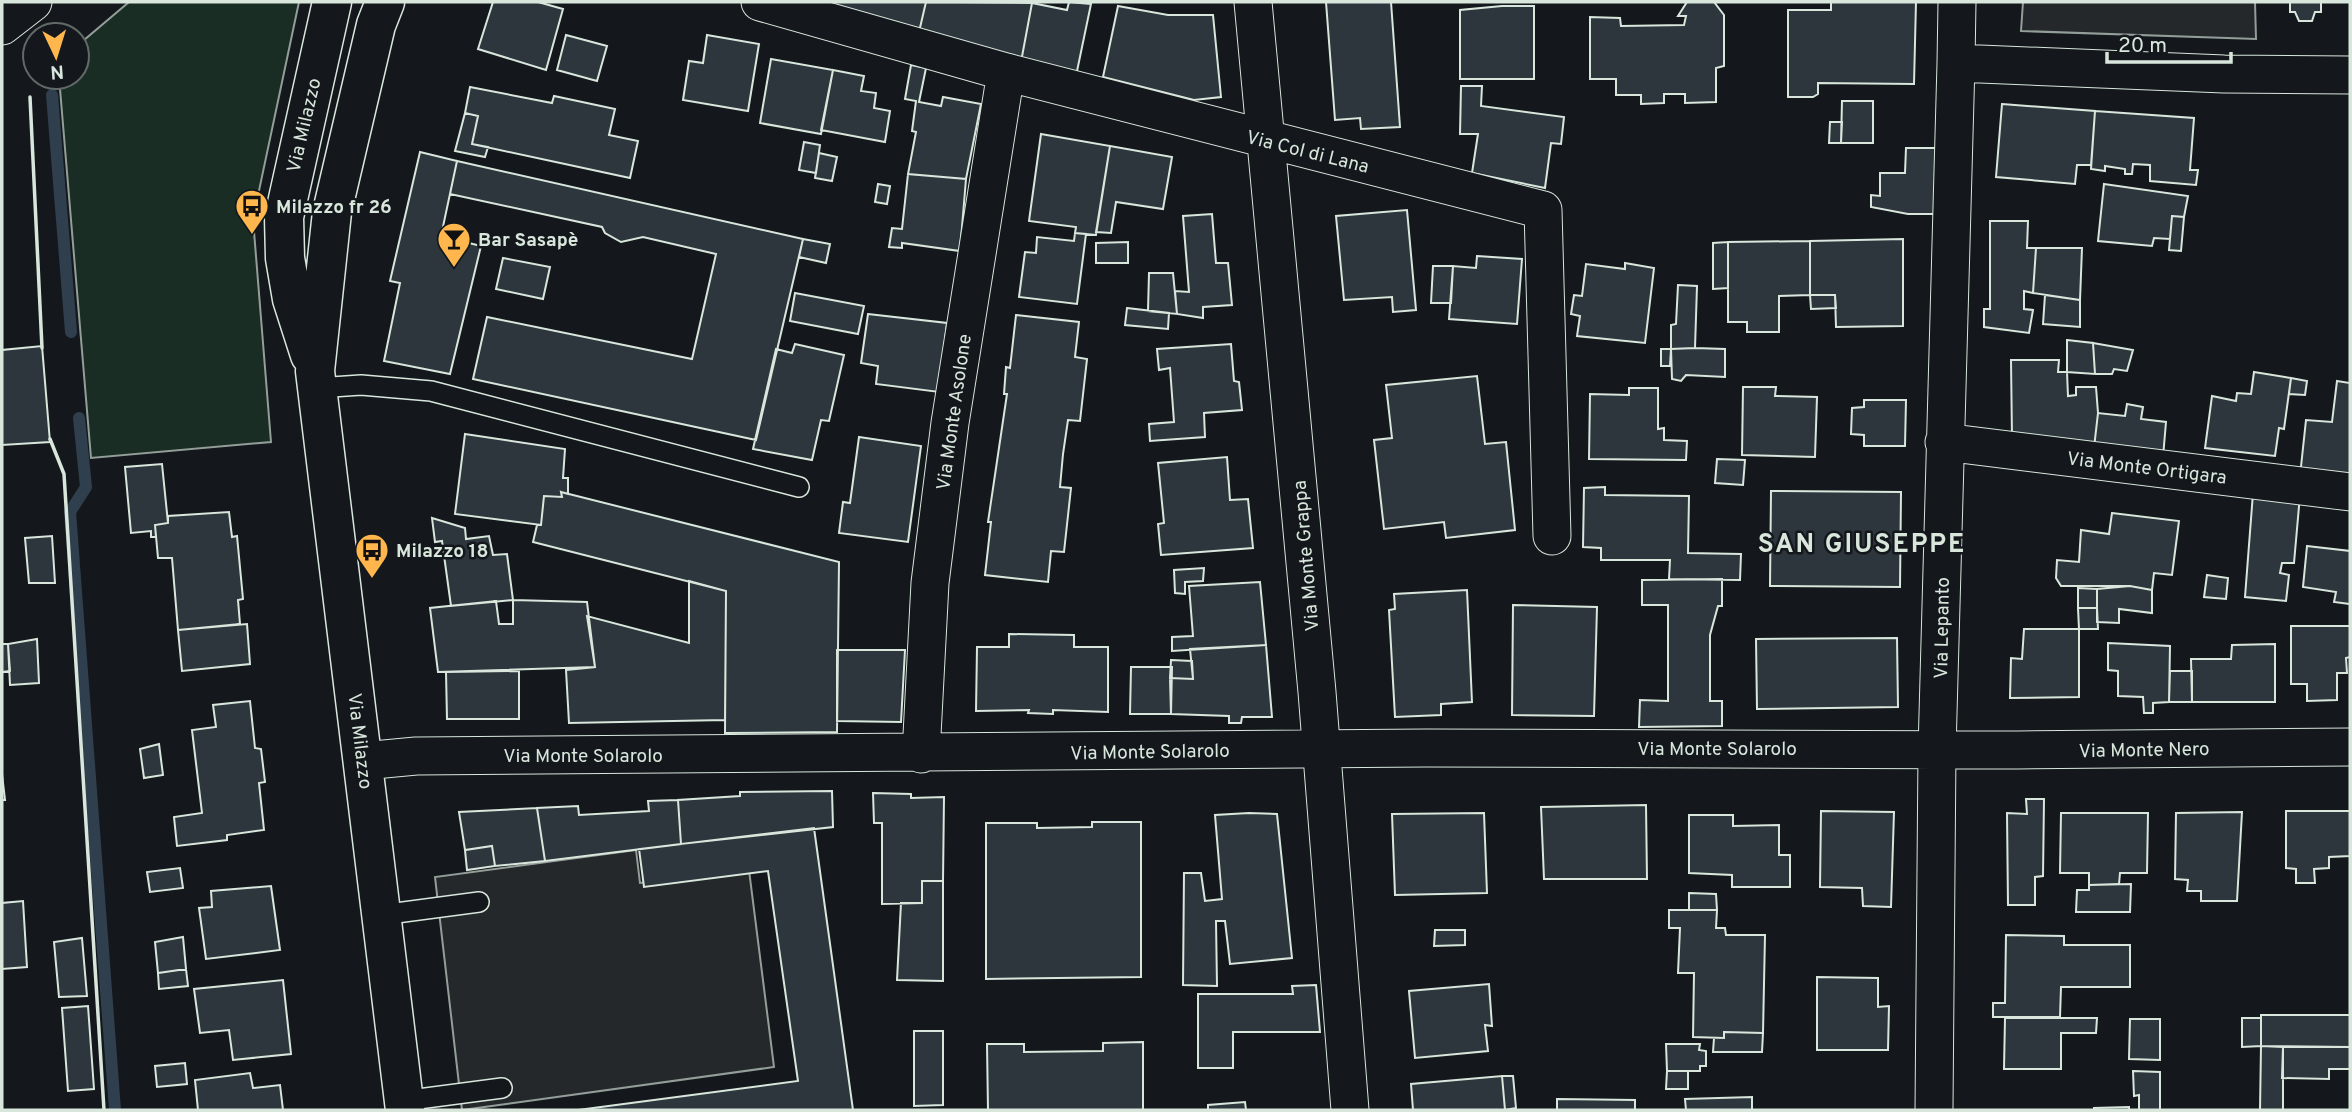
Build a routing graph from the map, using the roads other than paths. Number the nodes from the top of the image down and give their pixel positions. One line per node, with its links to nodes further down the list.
1 (33, 2): 7 (street)
2 (332, 2): 12 (main road, Via Milazzo)
3 (760, 2): 9 (street, Via Col di Lana)
4 (1253, 2): 11 (street, Via Monte Grappa)
5 (1957, 2): 8 (street, Via Lepanto)
6 (378, 10): 12 (main road, Via Milazzo)
7 (2, 26)
8 (1956, 63): 10 (street); 13 (street, Via Lepanto)
9 (1006, 72): 11 (street, Via Col di Lana); 20 (street, Via Monte Asolone)
10 (2350, 75)
11 (1268, 141): 16 (street, Via Col di Lana); 18 (street, Via Monte Grappa)
12 (316, 380): 14 (lane); 21 (main road, Via Milazzo)
13 (1944, 442): 15 (street, Via Monte Ortigara); 19 (street, Via Lepanto)
14 (799, 487)
15 (2350, 492)
16 (1552, 536)
17 (2350, 747): 19 (street, Via Monte Nero)
18 (1322, 750): 19 (street, Via Monte Solarolo); 20 (street, Via Monte Solarolo); 26 (street, Via Monte Grappa)
19 (1937, 750): 27 (street, Via Lepanto)
20 (921, 754): 21 (street, Via Monte Solarolo)
21 (363, 761): 23 (main road, Via Milazzo)
22 (479, 902): 23 (lane)
23 (381, 915): 25 (main road, Via Milazzo)
24 (502, 1088): 25 (lane)
25 (404, 1106)
26 (1350, 1110)
27 (1934, 1110)

